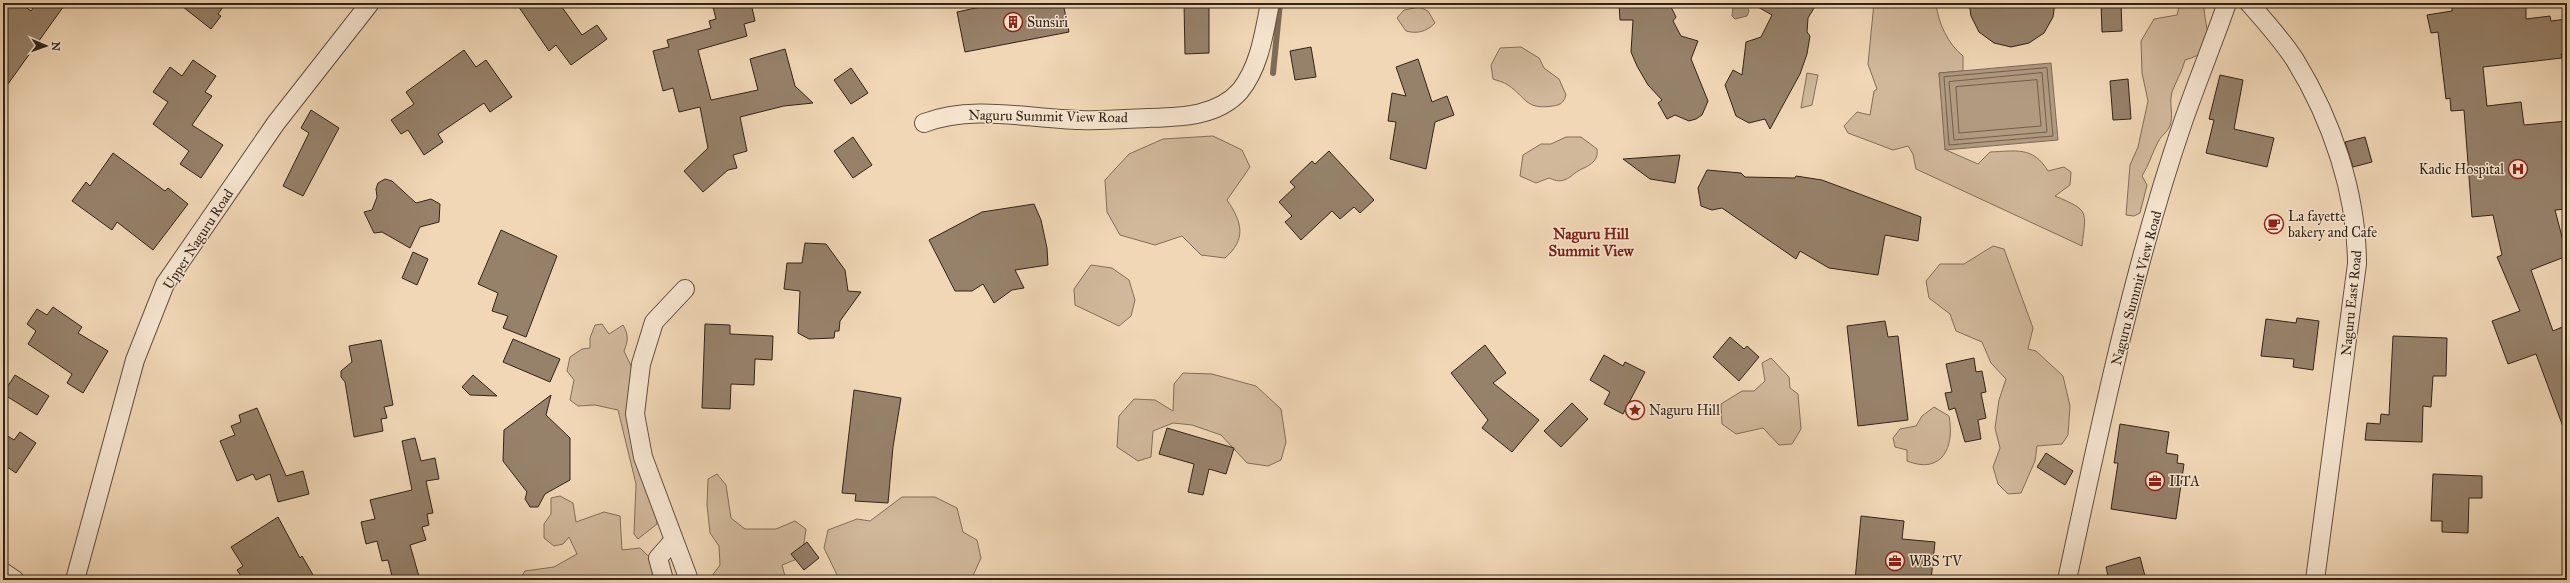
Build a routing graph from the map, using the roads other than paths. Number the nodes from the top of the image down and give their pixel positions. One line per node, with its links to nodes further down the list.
1 (370, 3): 10 (street, Upper Naguru Road)
2 (1270, 3): 5 (street, Naguru Summit View Road)
3 (2227, 3): 13 (street, Naguru Summit View Road)
4 (2249, 3): 14 (street, Naguru East Road)
5 (924, 123)
6 (685, 289): 7 (street)
7 (673, 541): 11 (street); 12 (street)
8 (3, 572): 9 (street)
9 (15, 580)
10 (75, 580)
11 (664, 580)
12 (689, 580)
13 (2067, 580)
14 (2315, 580)

